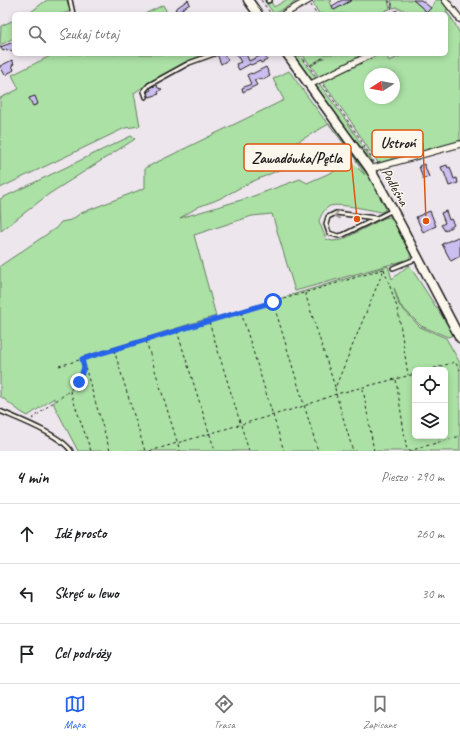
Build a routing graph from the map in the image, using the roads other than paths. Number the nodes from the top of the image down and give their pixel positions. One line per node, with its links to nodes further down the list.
1 (70, 0): 5 (lane)
2 (248, 0): 6 (main road)
3 (445, 0): 8 (street)
4 (309, 1): 7 (street)
5 (73, 12)
6 (257, 12)
7 (288, 12)
8 (460, 19)
9 (208, 56): 13 (lane)
10 (287, 56): 12 (main road, Podleśna)
11 (368, 56): 12 (street)
12 (309, 85): 15 (main road, Podleśna)
13 (146, 98)
14 (460, 144): 15 (street)
15 (373, 166): 16 (main road, Podleśna)
16 (393, 210): 17 (lane); 18 (main road, Podleśna)
17 (376, 218): 17 (lane, one-way to 17)
18 (418, 258): 19 (lane); 20 (main road, Podleśna)
19 (393, 268)
20 (460, 338)
21 (0, 411): 22 (lane)
22 (71, 451)

